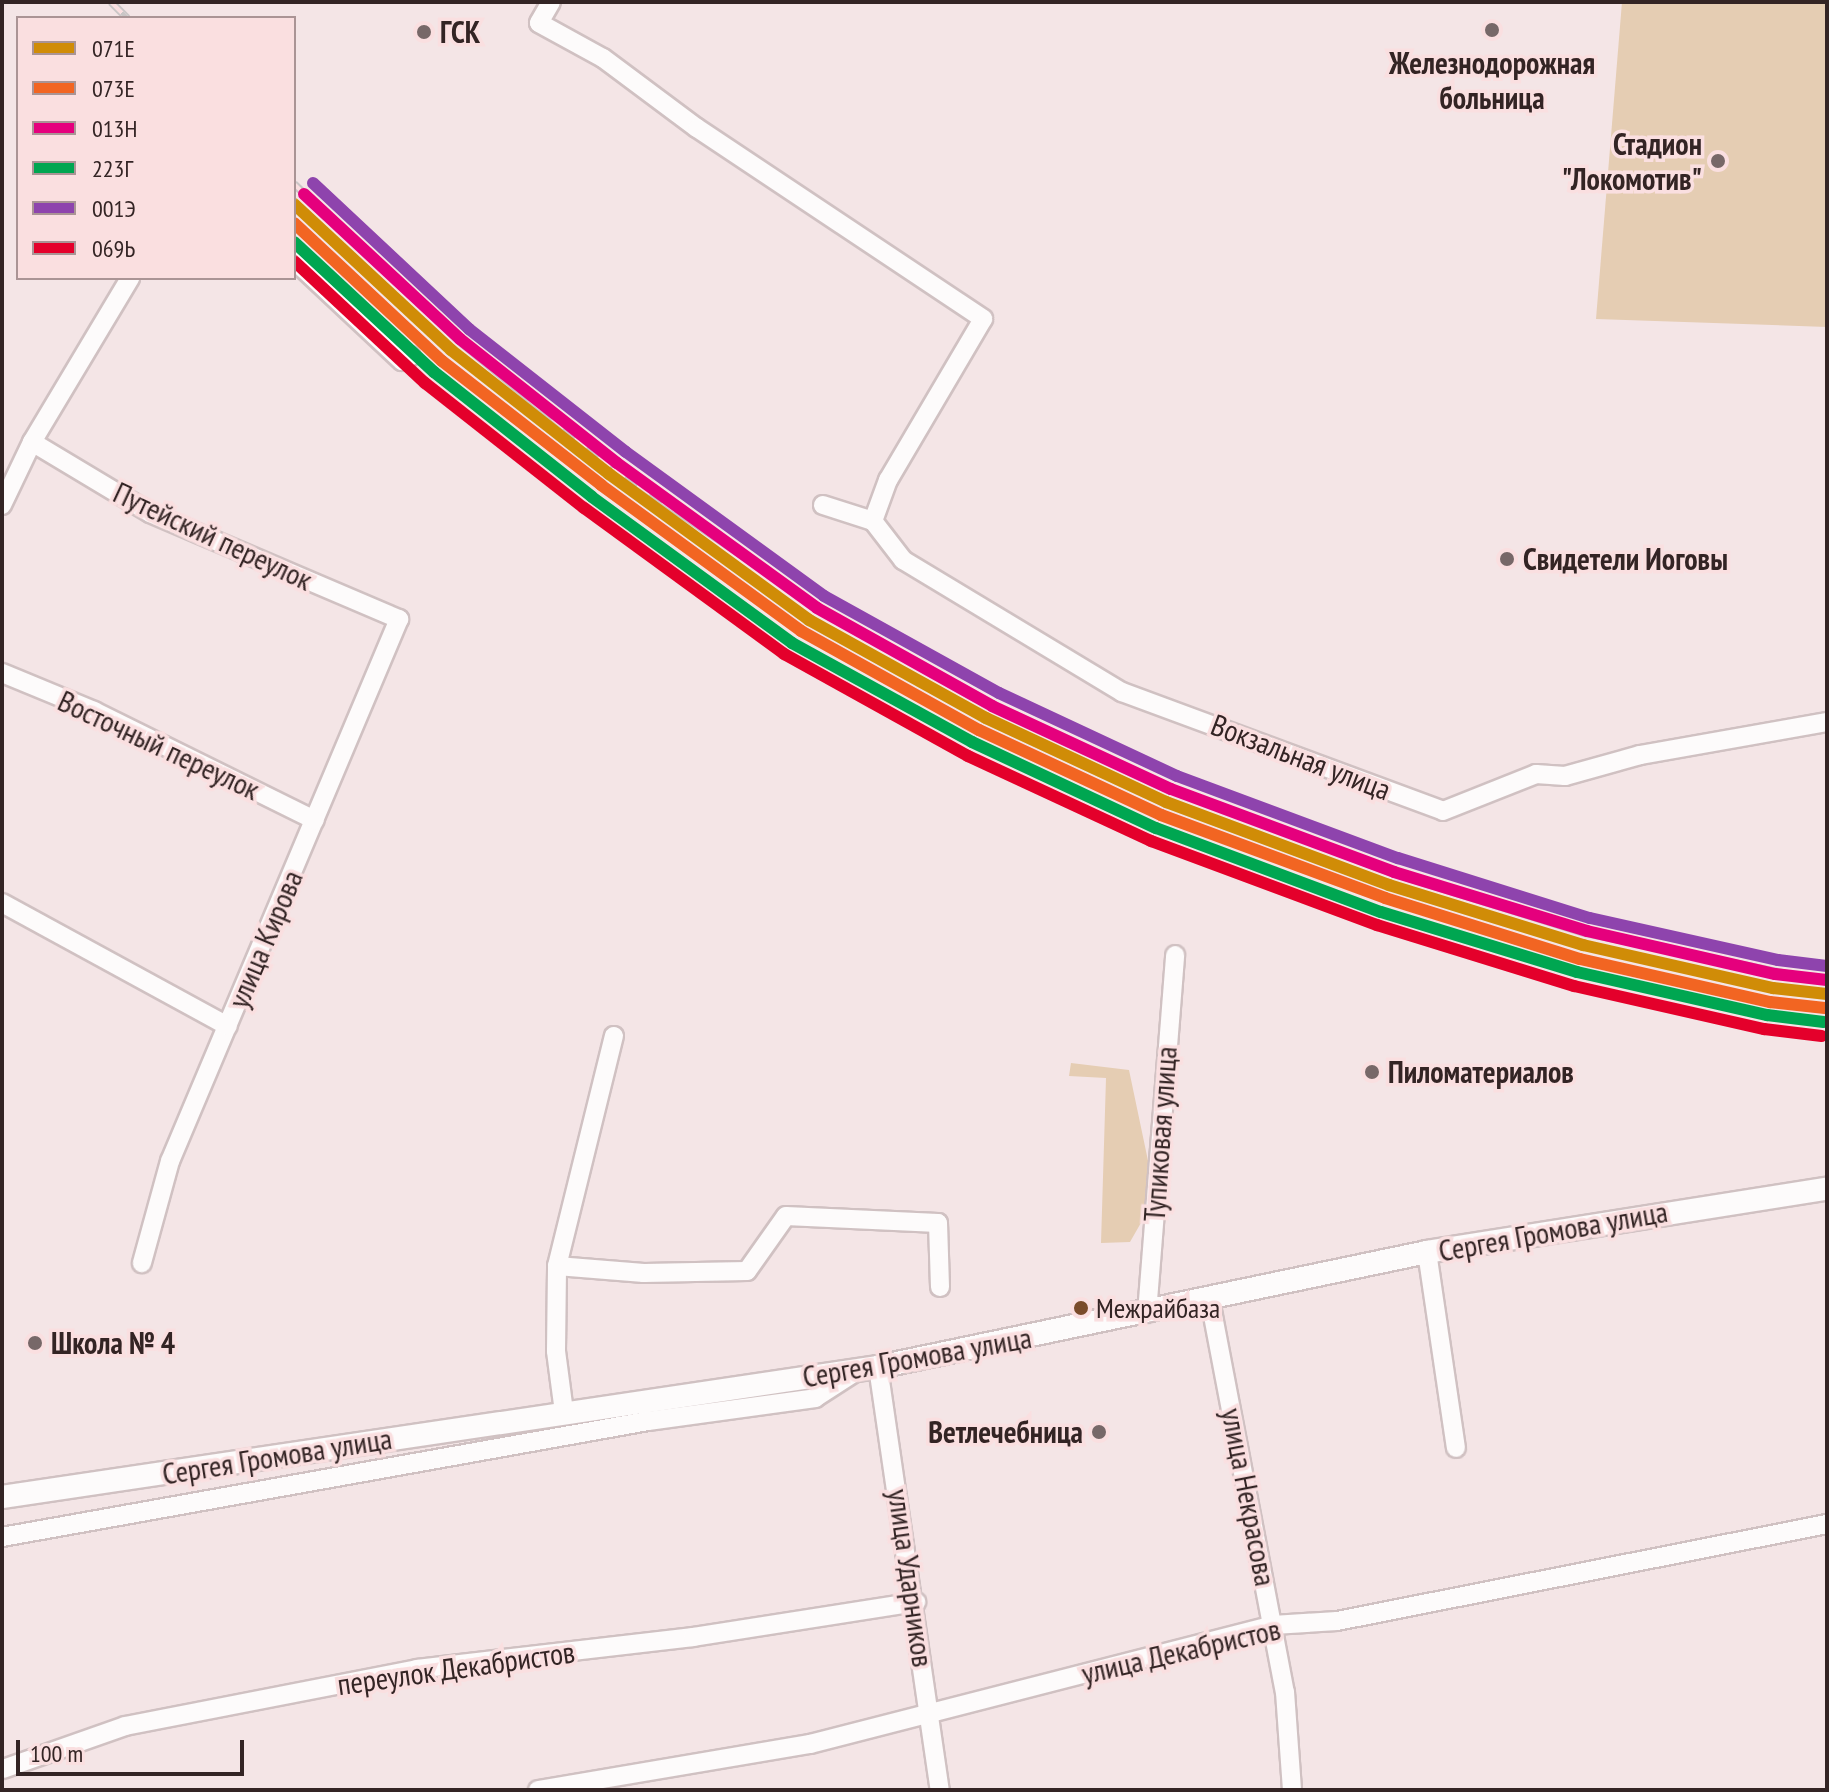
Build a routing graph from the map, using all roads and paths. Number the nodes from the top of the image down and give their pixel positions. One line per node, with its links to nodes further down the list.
1 (551, 2): 8 (street)
2 (296, 262): 4 (street)
3 (129, 280): 5 (street)
4 (411, 356)
5 (32, 442): 6 (street); 9 (street, Путейский переулок)
6 (2, 505)
7 (823, 505): 8 (street)
8 (873, 521): 11 (street, Вокзальная улица)
9 (399, 619): 12 (street, улица Кирова)
10 (2, 673): 12 (street, Восточный переулок)
11 (1827, 722)
12 (315, 820): 15 (street, улица Кирова)
13 (2, 903): 15 (street)
14 (1175, 955): 23 (street, Тупиковая улица)
15 (228, 1026): 19 (street, улица Кирова)
16 (614, 1036): 20 (street)
17 (1827, 1189): 18 (street, Сергея Громова улица)
18 (1427, 1252): 22 (street, Сергея Громова улица); 26 (street)
19 (142, 1263)
20 (557, 1266): 21 (street); 25 (street)
21 (940, 1287)
22 (1210, 1300): 23 (street, Сергея Громова улица); 31 (street, улица Некрасова)
23 (1147, 1313): 24 (street, Сергея Громова улица)
24 (868, 1368): 25 (street, Сергея Громова улица); 29 (street); 30 (street, улица Ударников)
25 (564, 1412): 27 (street, Сергея Громова улица)
26 (1456, 1448)
27 (2, 1497)
28 (1827, 1524): 31 (street, улица Декабристов)
29 (2, 1537)
30 (916, 1602): 32 (street, улица Ударников); 33 (street, переулок Декабристов)
31 (1273, 1625): 32 (street, улица Декабристов); 36 (street, улица Некрасова)
32 (929, 1710): 34 (street, улица Декабристов); 35 (street, улица Ударников)
33 (3, 1769)
34 (538, 1790)
35 (940, 1790)
36 (1292, 1790)

